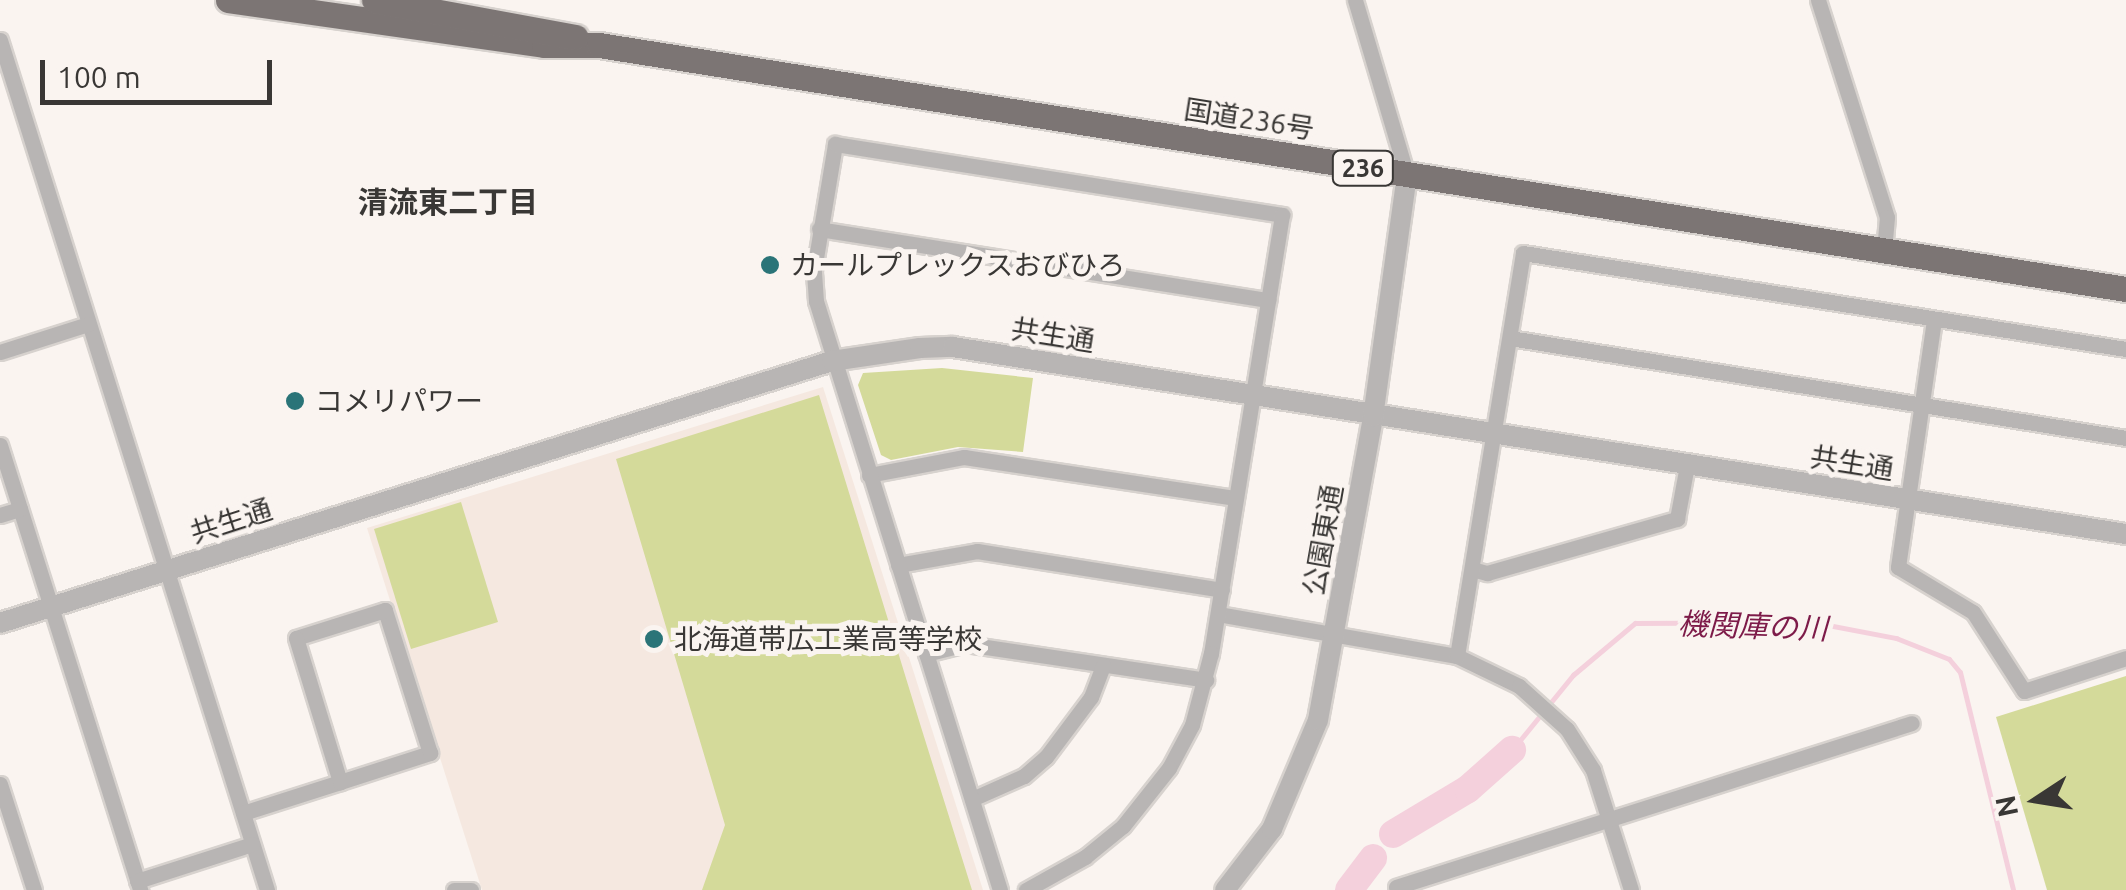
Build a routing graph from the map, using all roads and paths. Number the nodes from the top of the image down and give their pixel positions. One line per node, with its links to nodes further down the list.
1 (228, 0): 6 (highway, 国道236号 / 236)
2 (374, 0): 6 (highway, 国道236号 / 236)
3 (1355, 0): 7 (street)
4 (1818, 0): 9 (street)
5 (0, 40): 13 (street)
6 (599, 45): 7 (highway, 国道236号 / 236)
7 (1407, 175): 9 (highway, 国道236号 / 236); 20 (street, 公園東通)
8 (819, 229): 11 (street); 11 (street); 17 (street)
9 (1884, 251): 10 (highway, 国道236号 / 236)
10 (2126, 289)
11 (1268, 300): 18 (street)
12 (1934, 320): 14 (street); 15 (street); 19 (street)
13 (88, 324): 16 (street); 33 (street)
14 (1510, 338): 19 (street); 21 (street)
15 (2126, 349)
16 (0, 352)
17 (832, 360): 18 (street, 共生通); 25 (street); 33 (street, 共生通)
18 (1253, 394): 20 (street, 共生通); 26 (street)
19 (1921, 405): 22 (street); 27 (street)
20 (1373, 417): 21 (street, 共生通); 38 (street, 公園東通)
21 (1494, 434): 24 (street, 共生通); 32 (street)
22 (2126, 438)
23 (0, 446): 28 (street)
24 (1687, 466): 27 (street, 共生通); 32 (street)
25 (869, 476): 26 (street); 31 (street)
26 (1236, 498): 34 (street)
27 (1905, 499): 30 (street, 共生通); 41 (street)
28 (20, 509): 29 (street); 35 (street)
29 (0, 516)
30 (2126, 534)
31 (898, 565): 34 (street); 39 (street)
32 (1472, 569): 40 (street)
33 (166, 572): 35 (street, 共生通); 48 (street)
34 (1222, 590): 36 (street)
35 (51, 607): 37 (street, 共生通); 51 (street)
36 (1218, 614): 38 (street); 43 (street)
37 (0, 623)
38 (1334, 636): 40 (street); 59 (street, 公園東通)
39 (926, 654): 42 (street); 47 (street)
40 (1457, 656): 49 (street)
41 (2126, 658)
42 (1103, 665): 43 (street); 47 (street)
43 (1206, 680): 58 (street)
44 (1912, 723): 49 (street)
45 (340, 782): 45 (street); 48 (street)
46 (0, 784): 53 (street)
47 (972, 799): 57 (street)
48 (242, 814): 50 (street)
49 (1610, 821): 52 (street); 60 (street)
50 (252, 844): 51 (street); 54 (street)
51 (138, 885)
52 (1396, 888)
53 (34, 890)
54 (267, 890)
55 (454, 890): 56 (street)
56 (471, 890)
57 (1000, 890)
58 (1026, 890)
59 (1225, 890)
60 (1632, 890)

